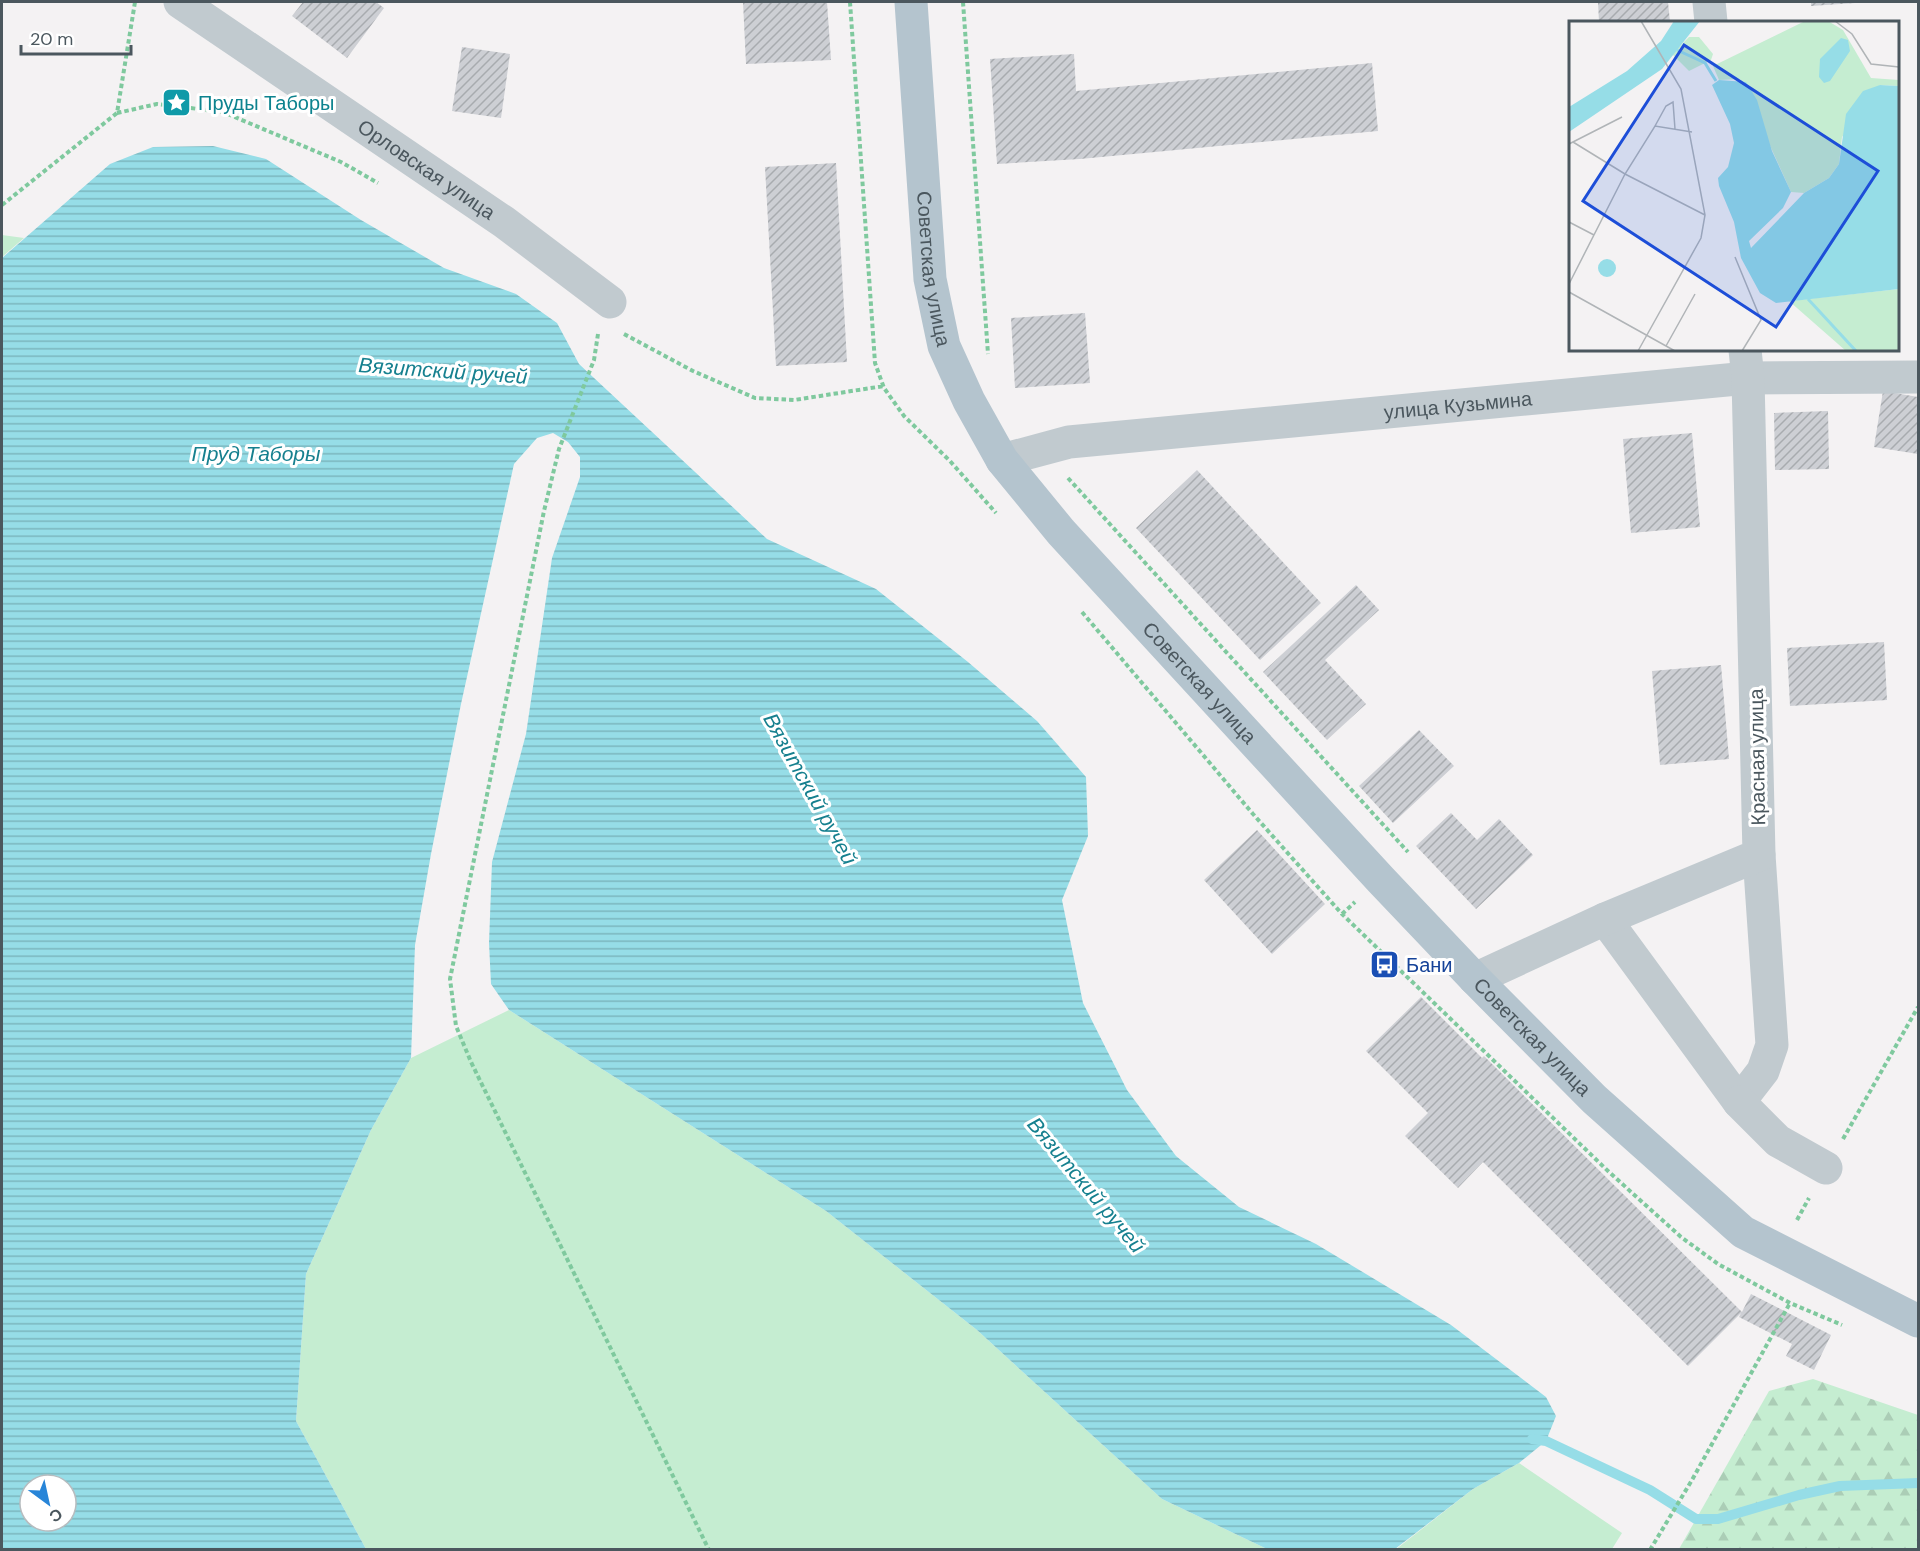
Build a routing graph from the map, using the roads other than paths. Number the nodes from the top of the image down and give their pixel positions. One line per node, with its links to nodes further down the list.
1 (180, 2): 5 (street, Орловская улица)
2 (911, 2): 8 (main road, Советская улица)
3 (1709, 2): 4 (street)
4 (1711, 21)
5 (605, 312)
6 (1746, 364): 7 (street, улица Кузьмина); 8 (street, улица Кузьмина); 9 (street, Красная улица)
7 (1918, 376)
8 (1002, 460): 11 (main road, Советская улица)
9 (1759, 855): 10 (street); 12 (street, Красная улица)
10 (1605, 919): 11 (street); 12 (street)
11 (1475, 979): 14 (main road, Советская улица)
12 (1740, 1102): 13 (street)
13 (1826, 1168)
14 (1918, 1321)

